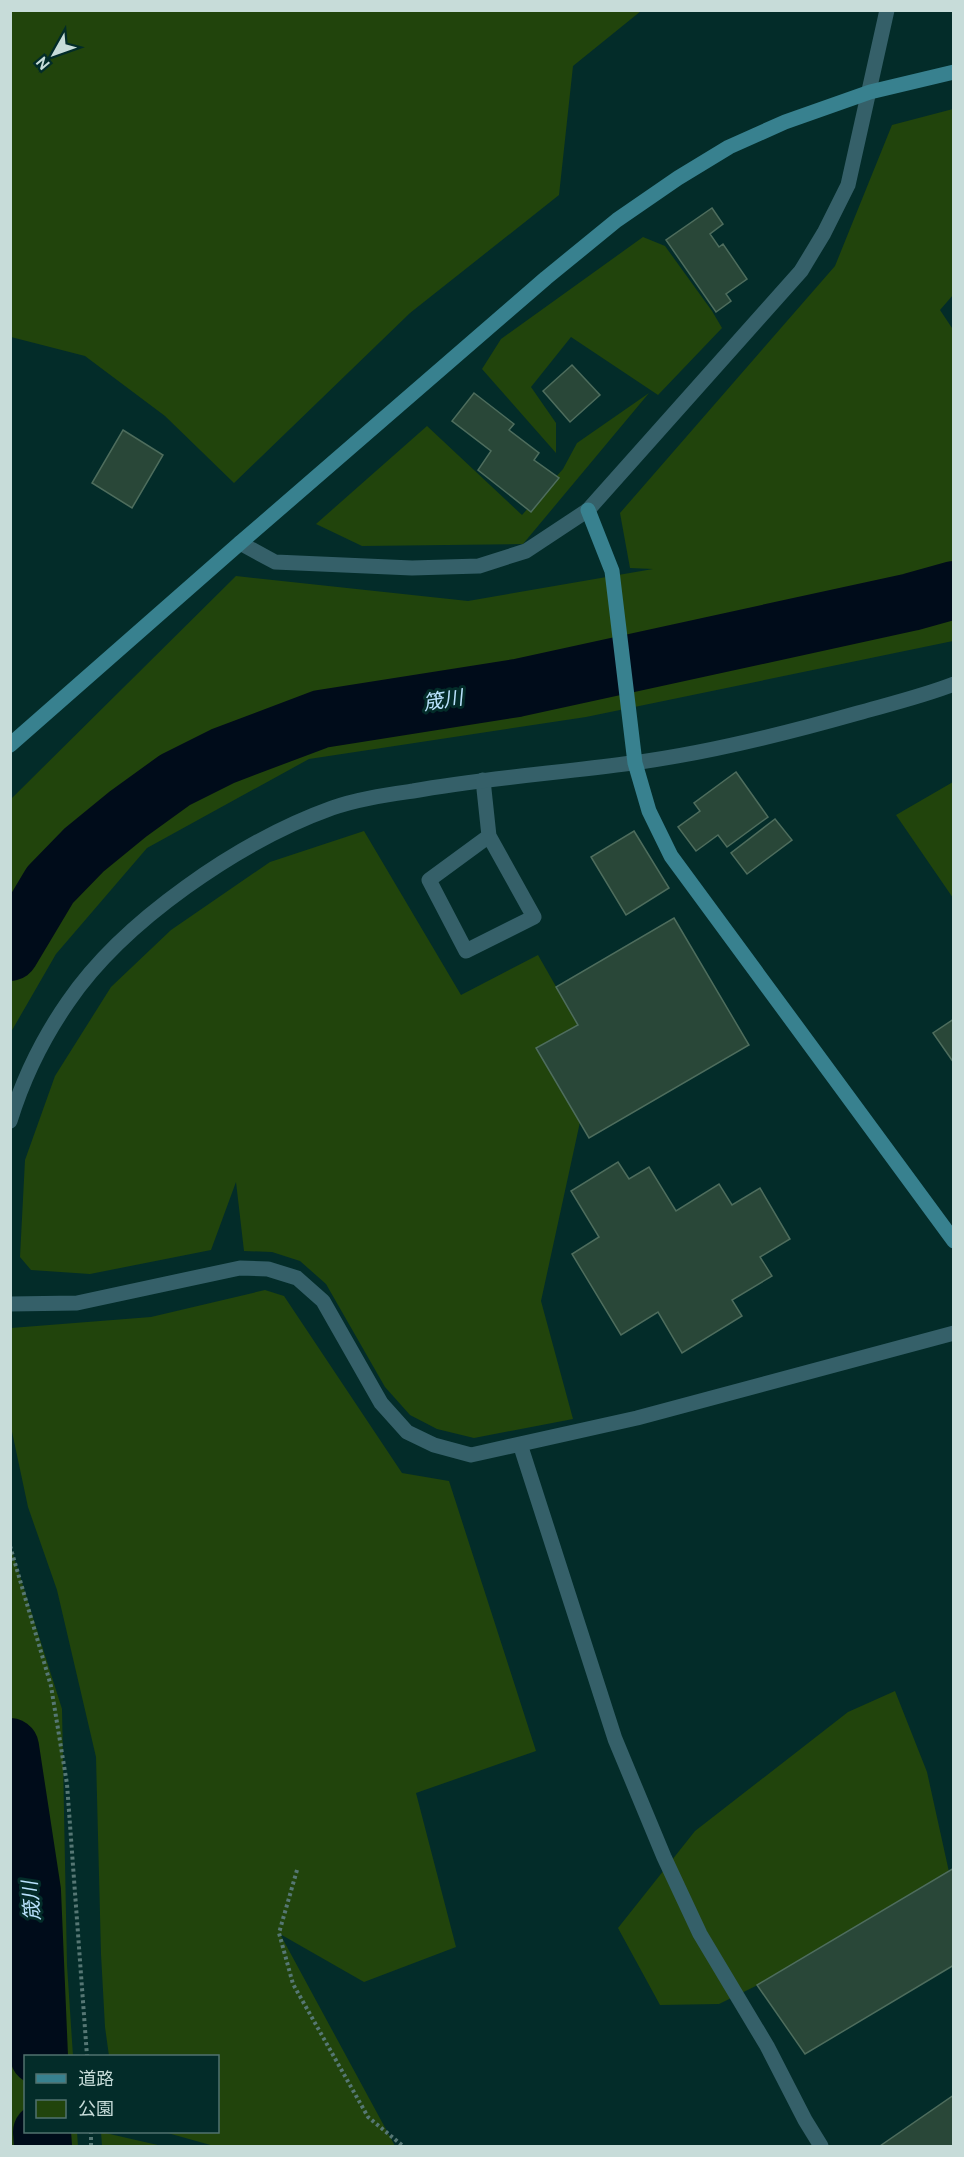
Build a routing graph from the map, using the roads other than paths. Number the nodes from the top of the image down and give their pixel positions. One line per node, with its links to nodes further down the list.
1 (887, 10): 3 (street)
2 (954, 72): 3 (street)
3 (870, 92): 4 (street); 5 (street)
4 (588, 510): 5 (street); 8 (street)
5 (240, 543): 7 (street)
6 (954, 684): 8 (street)
7 (12, 739)
8 (635, 763): 9 (street); 12 (street)
9 (483, 780): 10 (street); 11 (street)
10 (489, 836): 10 (street)
11 (10, 1121)
12 (954, 1241)
13 (10, 1304): 15 (street)
14 (954, 1333): 15 (street)
15 (520, 1444): 16 (street)
16 (821, 2146)

